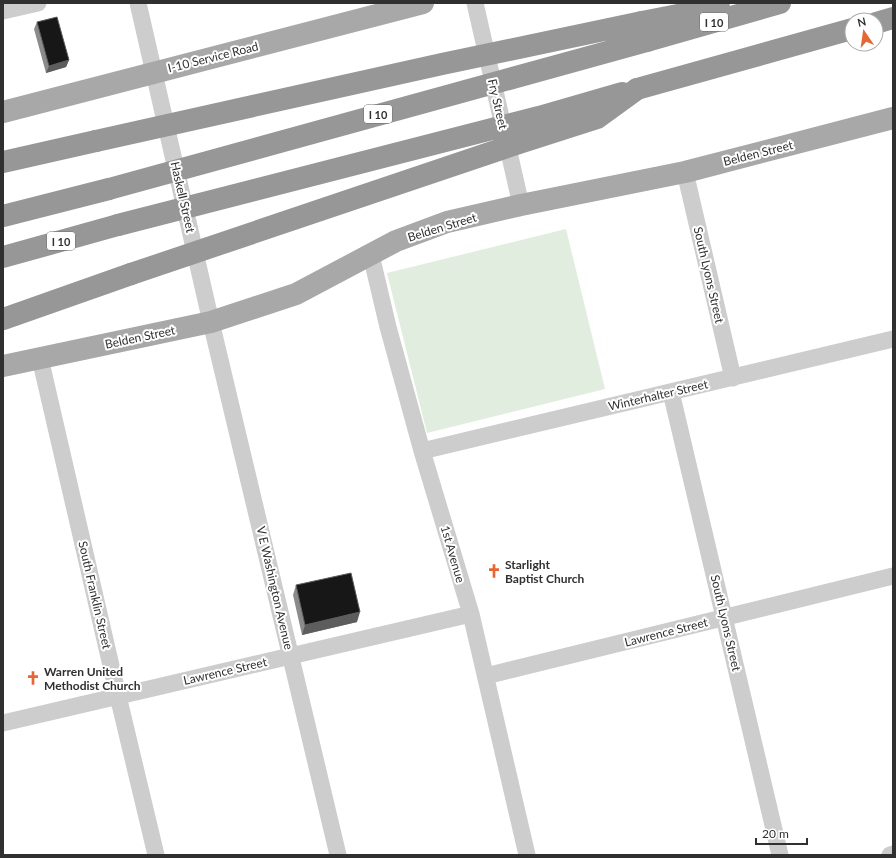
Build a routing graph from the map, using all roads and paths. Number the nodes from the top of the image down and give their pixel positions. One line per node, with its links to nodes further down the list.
1 (38, 3): 7 (street)
2 (138, 3): 10 (street)
3 (423, 3): 10 (main road, I-10 Service Road)
4 (475, 3): 16 (street, Fry Street)
5 (740, 3): 8 (highway)
6 (780, 3): 8 (highway, I 10)
7 (3, 11)
8 (645, 31): 14 (highway, bridge); 17 (highway, I 10, bridge)
9 (844, 31): 11 (highway, I 10)
10 (154, 73): 12 (main road, I-10 Service Road); 21 (street, Haskell Street)
11 (637, 89): 19 (highway, I 10, bridge); 20 (highway, bridge)
12 (3, 112)
13 (893, 118): 15 (main road, Belden Street)
14 (3, 162)
15 (685, 172): 16 (main road, Belden Street); 25 (street, South Lyons Street)
16 (521, 205): 18 (main road, Belden Street)
17 (3, 216)
18 (371, 255): 21 (main road, Belden Street); 27 (street, 1st Avenue)
19 (3, 257)
20 (3, 318)
21 (211, 322): 23 (main road, Belden Street); 31 (street, V E Washington Avenue)
22 (893, 339): 25 (street, Winterhalter Street)
23 (40, 358): 24 (main road, Belden Street); 33 (street, South Franklin Street)
24 (3, 366)
25 (733, 378): 26 (street, Winterhalter Street)
26 (671, 392): 27 (street, Winterhalter Street); 30 (street, South Lyons Street)
27 (422, 451): 29 (street, 1st Avenue)
28 (893, 576): 30 (street, Lawrence Street)
29 (471, 614): 31 (street, Lawrence Street); 32 (street, 1st Avenue)
30 (724, 617): 32 (street, Lawrence Street); 39 (street, South Lyons Street)
31 (291, 656): 33 (street, Lawrence Street); 37 (street, V E Washington Avenue)
32 (486, 676): 38 (street, 1st Avenue)
33 (118, 696): 34 (street, Lawrence Street); 36 (street, South Franklin Street)
34 (3, 723)
35 (893, 854): 40 (street)
36 (156, 855)
37 (338, 855)
38 (526, 855)
39 (780, 855)
40 (890, 855)

